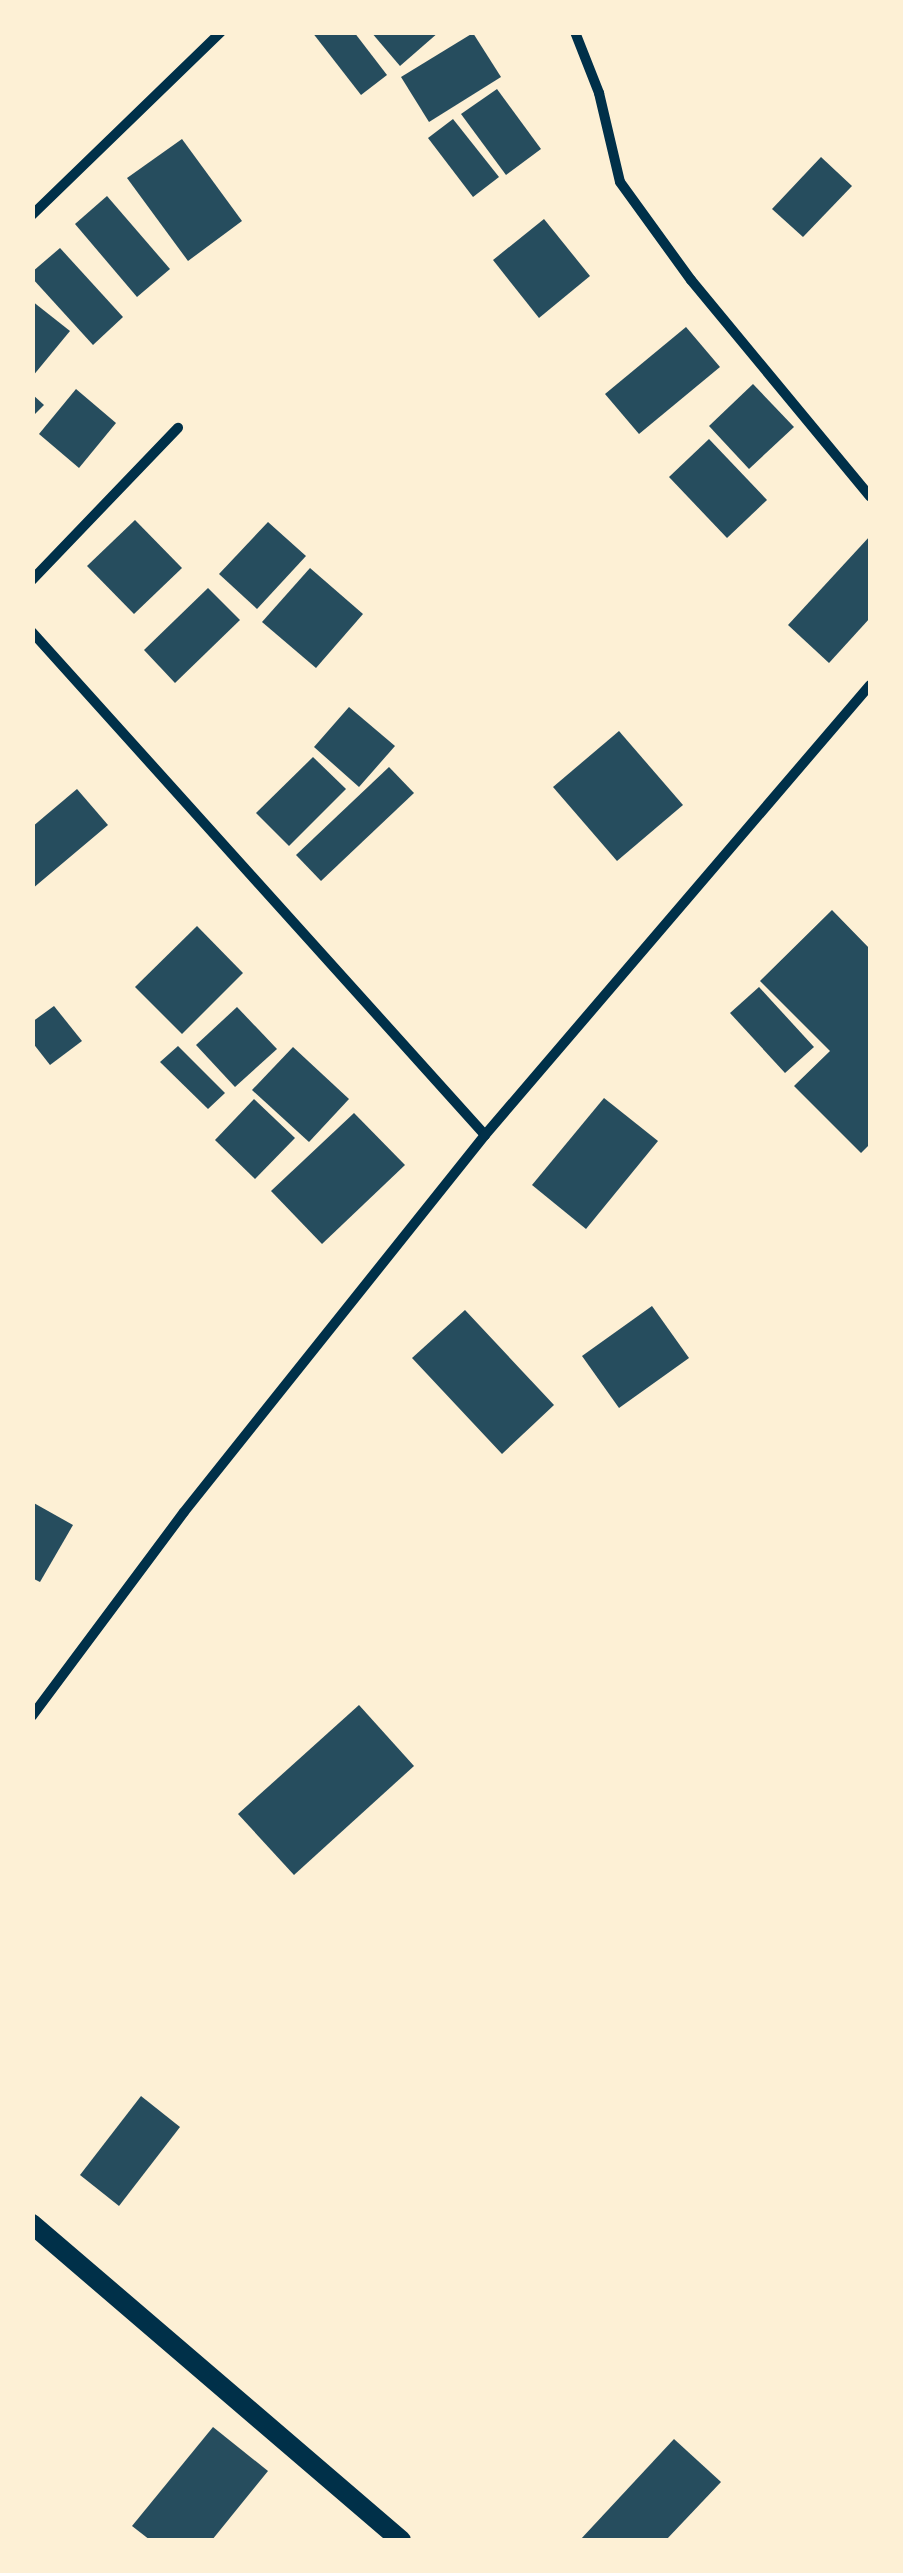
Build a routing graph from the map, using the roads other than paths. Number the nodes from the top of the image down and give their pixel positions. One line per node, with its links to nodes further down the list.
1 (221, 32): 3 (street)
2 (575, 32): 5 (street)
3 (32, 215)
4 (178, 428): 6 (street)
5 (870, 496)
6 (32, 580)
7 (32, 632): 9 (street)
8 (870, 685): 9 (street)
9 (485, 1135): 10 (street)
10 (32, 1716)
11 (32, 2224): 12 (main road)
12 (401, 2540)

